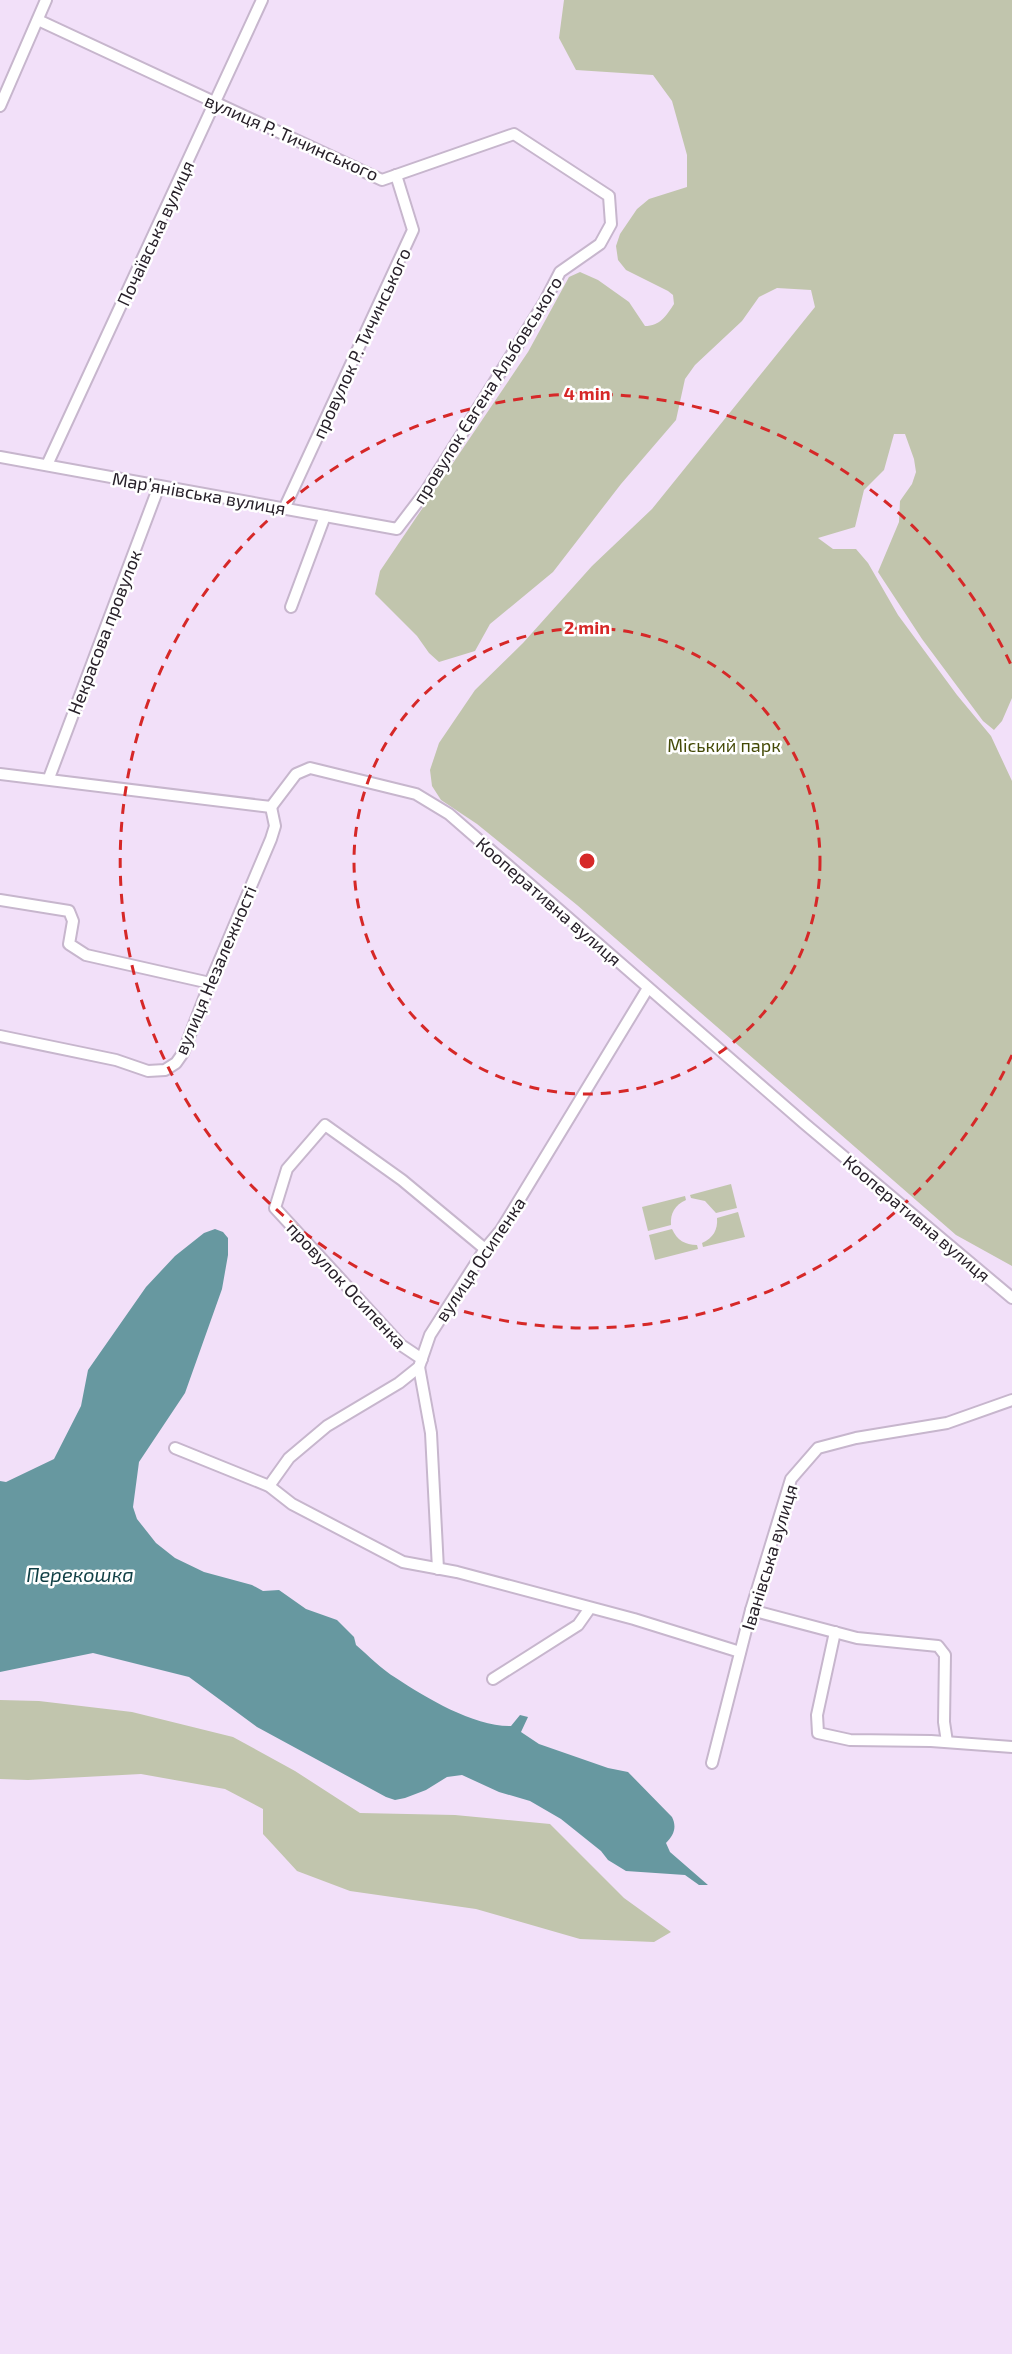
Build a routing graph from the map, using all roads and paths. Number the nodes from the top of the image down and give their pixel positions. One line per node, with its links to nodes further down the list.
1 (46, 0): 3 (street)
2 (262, 0): 4 (street, Почаївська вулиця)
3 (38, 20): 4 (street, вулиця Р. Тичинського); 5 (street)
4 (215, 103): 6 (street, вулиця Р. Тичинського); 9 (street, Почаївська вулиця)
5 (0, 106)
6 (396, 175): 7 (street, вулиця Р. Тичинського); 11 (street, провулок Р. Тичинського)
7 (609, 196): 13 (street, провулок Євгена Альбовського)
8 (0, 457): 9 (street, Мар’янівська вулиця)
9 (47, 465): 10 (street, Мар’янівська вулиця)
10 (159, 486): 11 (street, Мар’янівська вулиця); 16 (street, Некрасова провулок)
11 (284, 509): 12 (street, Мар’янівська вулиця)
12 (326, 516): 13 (street, Мар’янівська вулиця); 14 (street)
13 (397, 529)
14 (291, 607)
15 (0, 774): 16 (street)
16 (49, 778): 17 (street)
17 (271, 807): 19 (street, вулиця Незалежності); 20 (street, Кооперативна вулиця)
18 (0, 900): 19 (street)
19 (210, 983): 21 (street, вулиця Незалежності)
20 (648, 988): 22 (street, вулиця Осипенка); 23 (street, Кооперативна вулиця)
21 (0, 1036)
22 (485, 1249): 24 (street, вулиця Осипенка); 24 (street, провулок Осипенка)
23 (1012, 1298)
24 (421, 1363): 27 (street); 28 (street)
25 (1012, 1400): 30 (street, Іванівська вулиця)
26 (174, 1448): 27 (street)
27 (269, 1486): 28 (street)
28 (438, 1569): 29 (street)
29 (590, 1608): 32 (street); 33 (street)
30 (751, 1610): 31 (street); 32 (street, Іванівська вулиця)
31 (835, 1632): 34 (street); 34 (street)
32 (740, 1652): 36 (street, Іванівська вулиця)
33 (493, 1679)
34 (947, 1742): 35 (street)
35 (1012, 1747)
36 (712, 1763)

